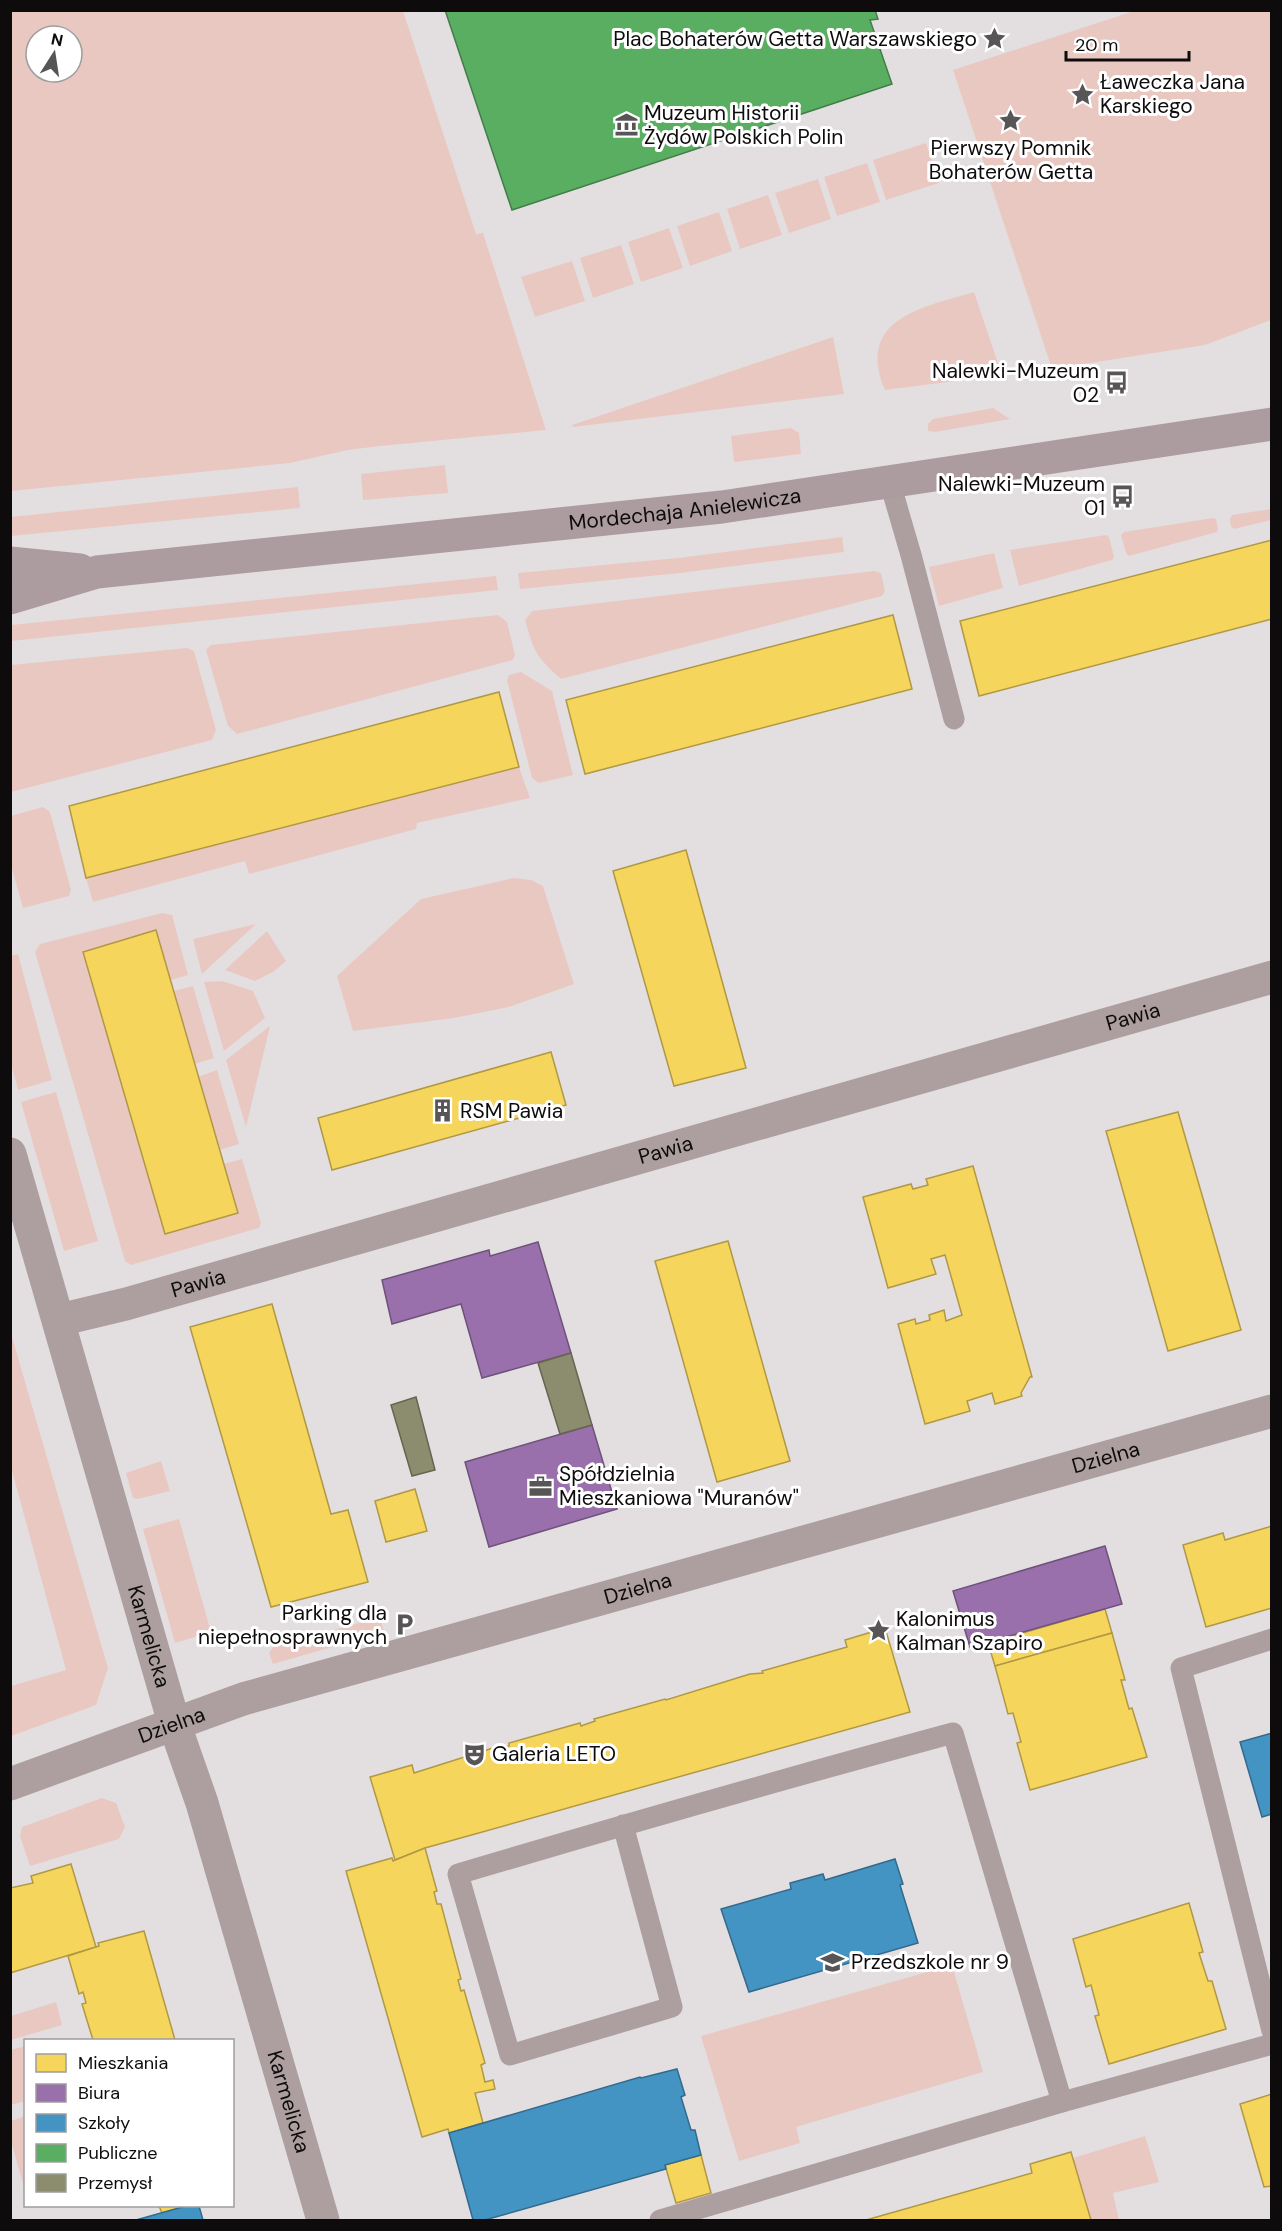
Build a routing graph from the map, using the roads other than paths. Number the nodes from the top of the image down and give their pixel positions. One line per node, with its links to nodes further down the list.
1 (1272, 424): 2 (street, Mordechaja Anielewicza)
2 (890, 483): 4 (street, Mordechaja Anielewicza); 6 (lane)
3 (10, 563): 4 (street, Mordechaja Anielewicza)
4 (97, 572): 5 (street, Mordechaja Anielewicza)
5 (10, 598)
6 (954, 719)
7 (1272, 977): 9 (street, Pawia)
8 (10, 1154): 9 (street, Karmelicka)
9 (59, 1320): 12 (street, Karmelicka)
10 (1272, 1411): 12 (street, Dzielna)
11 (1272, 1639): 15 (lane)
12 (174, 1723): 13 (street, Dzielna); 18 (street, Karmelicka)
13 (10, 1784)
14 (623, 1826): 14 (lane); 17 (lane)
15 (1272, 2031)
16 (1272, 2044): 17 (lane)
17 (1062, 2102): 19 (lane)
18 (323, 2220)
19 (660, 2220)

